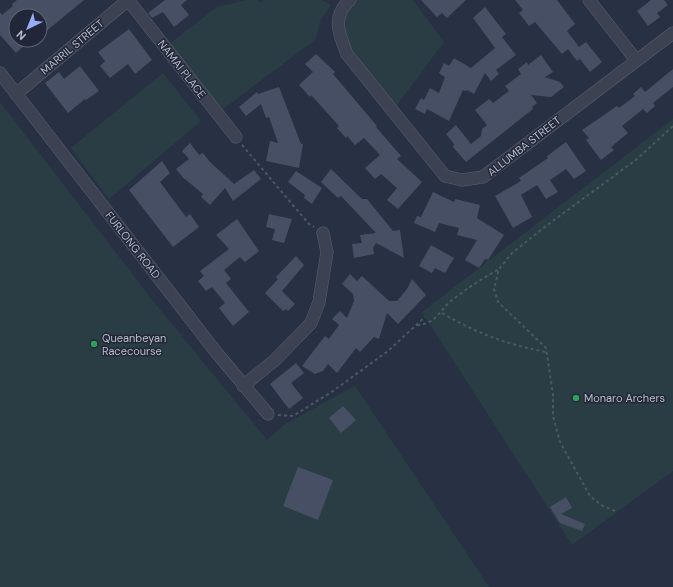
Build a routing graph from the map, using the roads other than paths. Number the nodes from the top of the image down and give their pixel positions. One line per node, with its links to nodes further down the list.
1 (128, 0): 7 (street, MARRIL STREET); 8 (street, NAMAI PLACE)
2 (350, 0): 5 (street, ALLUMBA STREET)
3 (589, 0): 5 (street)
4 (673, 33): 5 (street, ALLUMBA STREET)
5 (636, 60)
6 (0, 73): 7 (street, FURLONG ROAD)
7 (16, 94): 10 (street, FURLONG ROAD)
8 (236, 137)
9 (324, 233): 10 (street)
10 (243, 386): 11 (street, FURLONG ROAD)
11 (268, 414)

